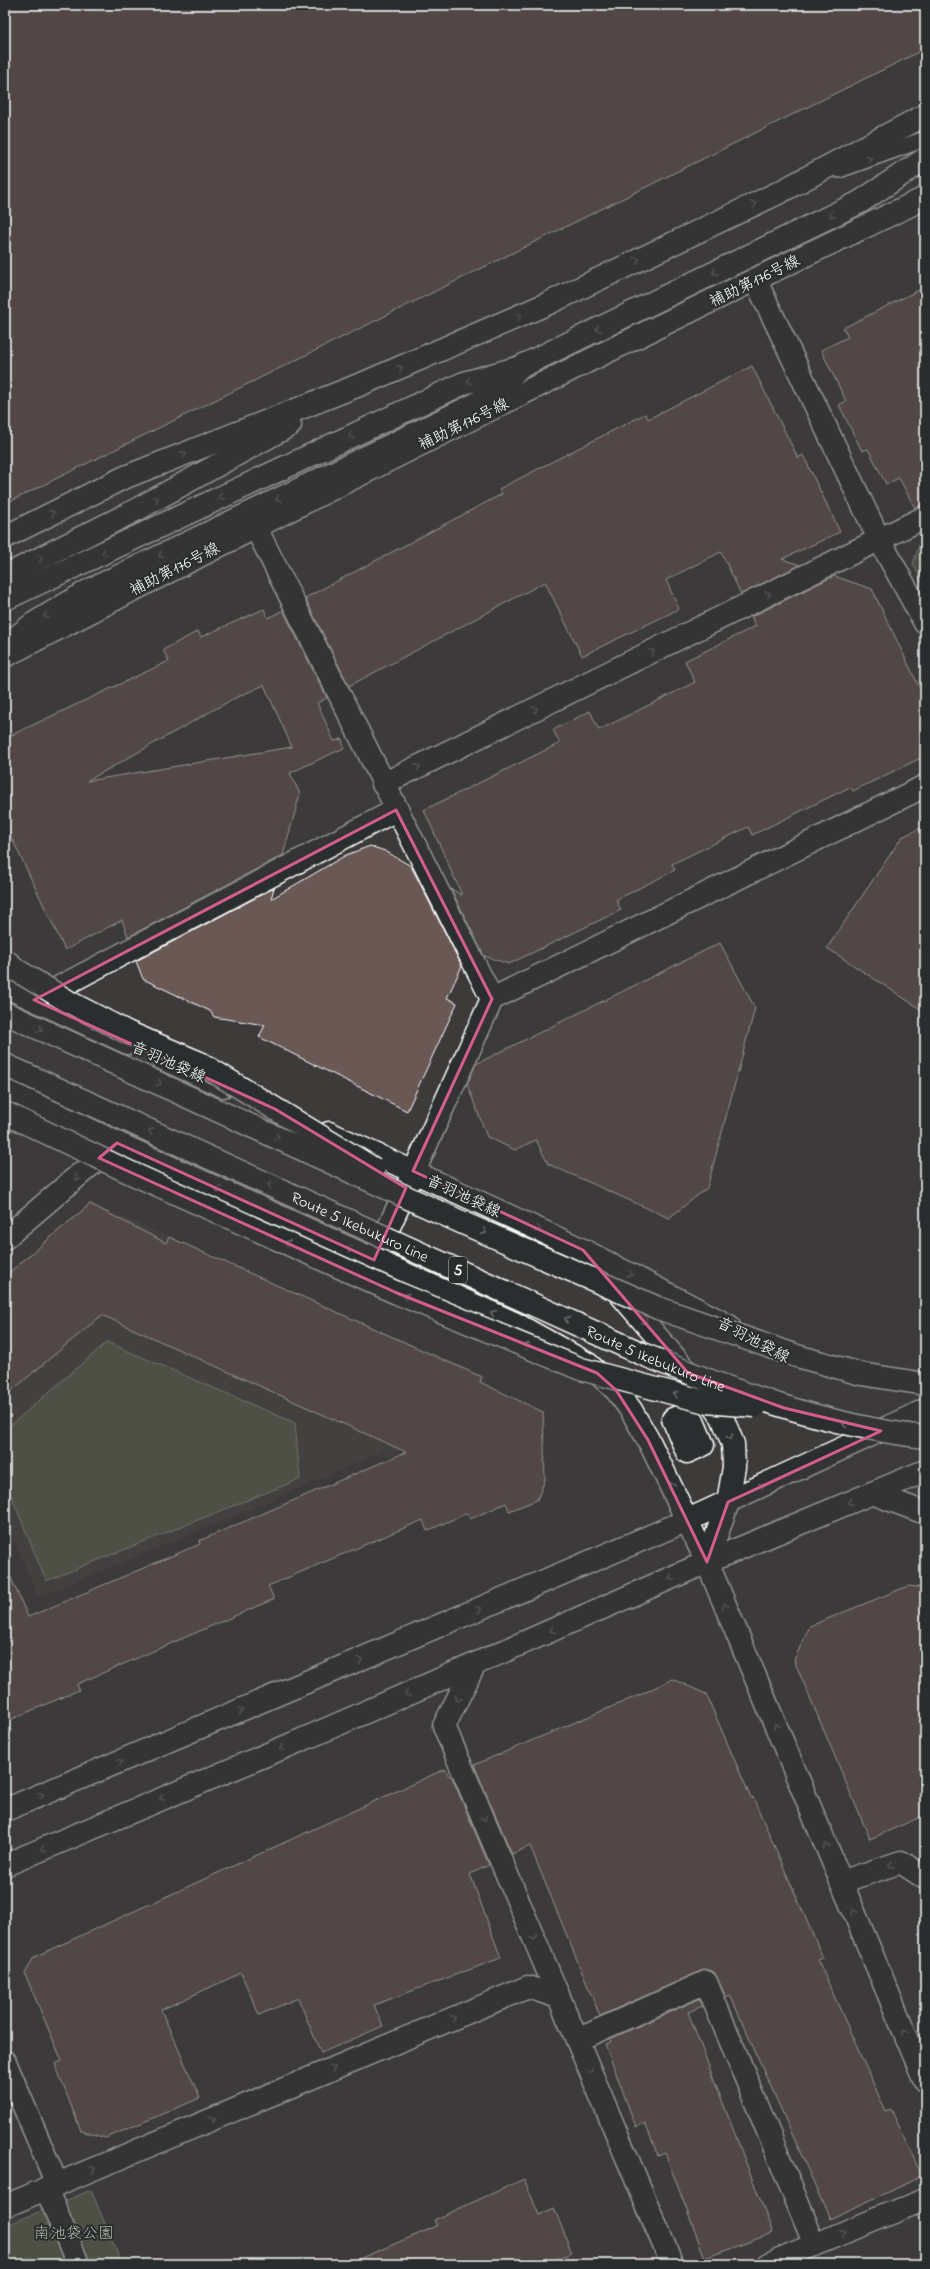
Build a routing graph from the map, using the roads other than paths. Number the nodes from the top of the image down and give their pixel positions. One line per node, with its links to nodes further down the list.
1 (925, 115): 5 (main road)
2 (925, 139): 5 (lane, one-way to 2)
3 (925, 159): 7 (main road)
4 (925, 171): 7 (lane)
5 (780, 192): 10 (main road, one-way to 5)
6 (925, 198): 8 (main road, 補助第176号線)
7 (860, 202): 9 (main road, one-way to 9)
8 (755, 279): 13 (main road, 補助第176号線); 15 (main road)
9 (520, 367): 17 (main road, one-way to 17); 19 (main road, one-way to 19)
10 (364, 383): 14 (main road, one-way to 10); 16 (main road, one-way to 10)
11 (925, 517): 15 (main road)
12 (26, 524): 14 (lane)
13 (255, 526): 20 (main road, 補助第176号線); 21 (main road)
14 (5, 536)
15 (878, 539): 18 (main road); 21 (main road, one-way to 15)
16 (5, 576)
17 (5, 599)
18 (925, 623)
19 (5, 646)
20 (5, 656)
21 (383, 784): 23 (main road)
22 (925, 786): 26 (main road)
23 (396, 810): 26 (main road); 27 (main road)
24 (5, 960): 34 (main road, bridge)
25 (5, 986): 27 (main road, 音羽池袋線)
26 (492, 999): 33 (main road)
27 (34, 1000): 33 (main road, 音羽池袋線)
28 (5, 1012): 34 (main road, one-way to 34, bridge)
29 (5, 1065): 40 (main road, Route 5 Ikebukuro Line / 5, one-way to 29, bridge)
30 (5, 1089): 32 (main road)
31 (5, 1113): 40 (main road, one-way to 31, bridge)
32 (117, 1143): 35 (main road, one-way to 35); 37 (main road, one-way to 32)
33 (413, 1171): 36 (main road, 音羽池袋線, one-way to 36); 37 (main road)
34 (463, 1223): 38 (main road, one-way to 38, bridge)
35 (5, 1238)
36 (583, 1250): 39 (main road, 音羽池袋線, one-way to 39); 45 (main road, one-way to 45)
37 (374, 1260): 47 (main road, one-way to 37)
38 (925, 1384)
39 (925, 1392)
40 (784, 1408): 42 (main road, Route 5 Ikebukuro Line / 5, one-way to 40, bridge)
41 (925, 1410): 45 (main road, one-way to 41)
42 (925, 1437)
43 (925, 1471): 44 (main road)
44 (872, 1493): 46 (main road); 48 (main road, one-way to 48)
45 (728, 1502): 47 (main road); 48 (main road)
46 (925, 1513)
47 (688, 1520): 48 (main road); 50 (main road, one-way to 47)
48 (707, 1562): 49 (main road, one-way to 49); 53 (main road, one-way to 48)
49 (475, 1664): 51 (main road, one-way to 51); 54 (main road, one-way to 54)
50 (5, 1810)
51 (5, 1864)
52 (925, 1878): 53 (main road, one-way to 53)
53 (842, 1882): 57 (main road, one-way to 53)
54 (559, 1997): 55 (main road); 58 (main road, one-way to 54)
55 (577, 2040): 61 (main road); 63 (main road, one-way to 63)
56 (5, 2062): 58 (main road)
57 (923, 2069)
58 (51, 2186): 60 (main road); 62 (main road)
59 (925, 2199): 61 (main road, one-way to 59)
60 (5, 2206)
61 (815, 2244): 64 (main road)
62 (78, 2264)
63 (672, 2264)
64 (768, 2264)

